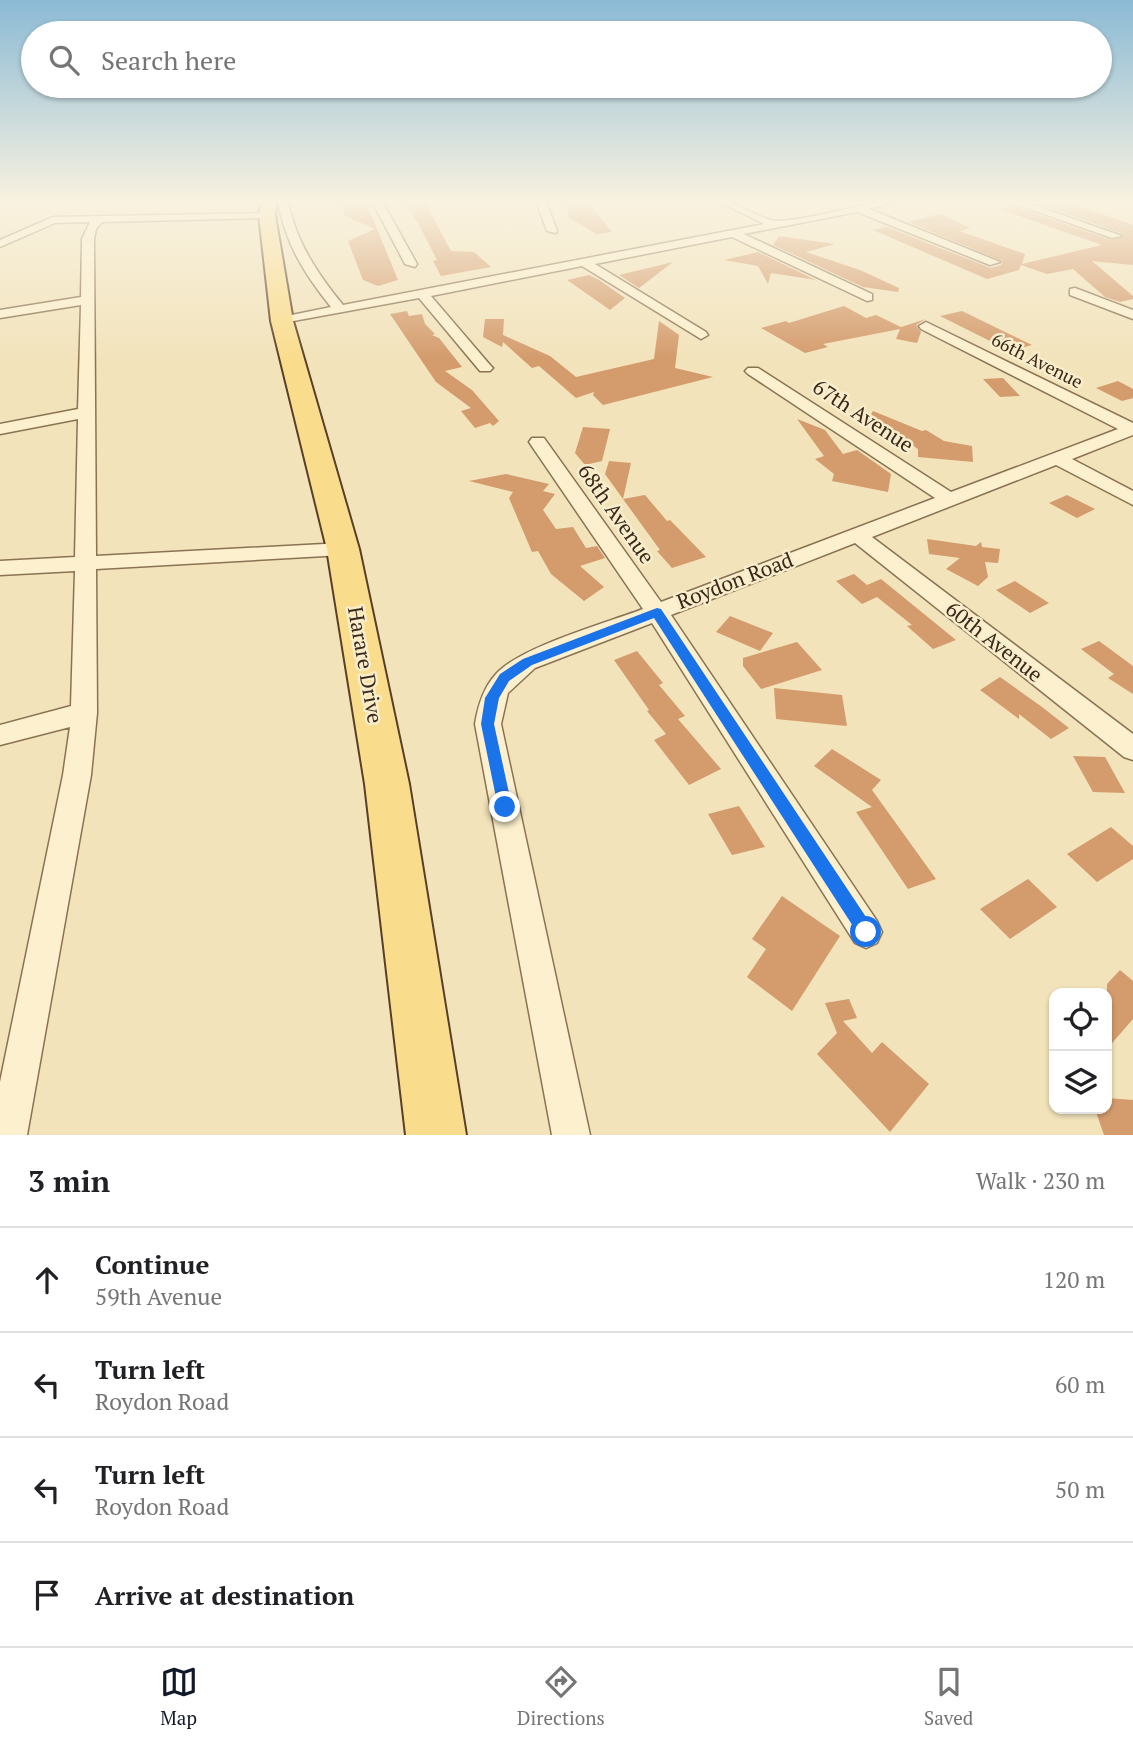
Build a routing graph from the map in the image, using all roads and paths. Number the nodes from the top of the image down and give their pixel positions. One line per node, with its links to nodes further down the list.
1 (87, 254): 14 (street)
2 (277, 254): 18 (main road, Harare Drive)
3 (299, 254): 15 (street)
4 (406, 254): 10 (street)
5 (625, 254): 8 (street)
6 (777, 254): 13 (street)
7 (974, 254): 9 (street)
8 (584, 262): 12 (street); 20 (street)
9 (994, 262)
10 (411, 264)
11 (1076, 292): 17 (street)
12 (422, 294): 15 (street); 21 (street)
13 (867, 297)
14 (86, 300): 16 (street); 23 (street)
15 (340, 310): 18 (street)
16 (0, 314)
17 (1133, 315)
18 (282, 321): 31 (main road, Harare Drive)
19 (926, 326): 25 (street, 66th Avenue)
20 (701, 335)
21 (485, 368)
22 (753, 371): 28 (street, 67th Avenue)
23 (88, 412): 24 (street); 32 (street)
24 (0, 429)
25 (1132, 429): 27 (street, Roydon Road)
26 (538, 442): 34 (street, 68th Avenue)
27 (1059, 459): 28 (street, Roydon Road); 29 (street)
28 (948, 498): 30 (street, Roydon Road)
29 (1133, 499)
30 (856, 534): 34 (street, Roydon Road); 37 (street, 60th Avenue)
31 (344, 549): 32 (street); 40 (main road, Harare Drive)
32 (87, 563): 33 (street); 35 (street)
33 (0, 568)
34 (657, 612): 38 (street, 68th Avenue); 41 (street, Roydon Road)
35 (84, 713): 36 (street); 39 (street)
36 (0, 735)
37 (1133, 749)
38 (866, 932)
39 (8, 1135)
40 (436, 1135)
41 (571, 1135)

